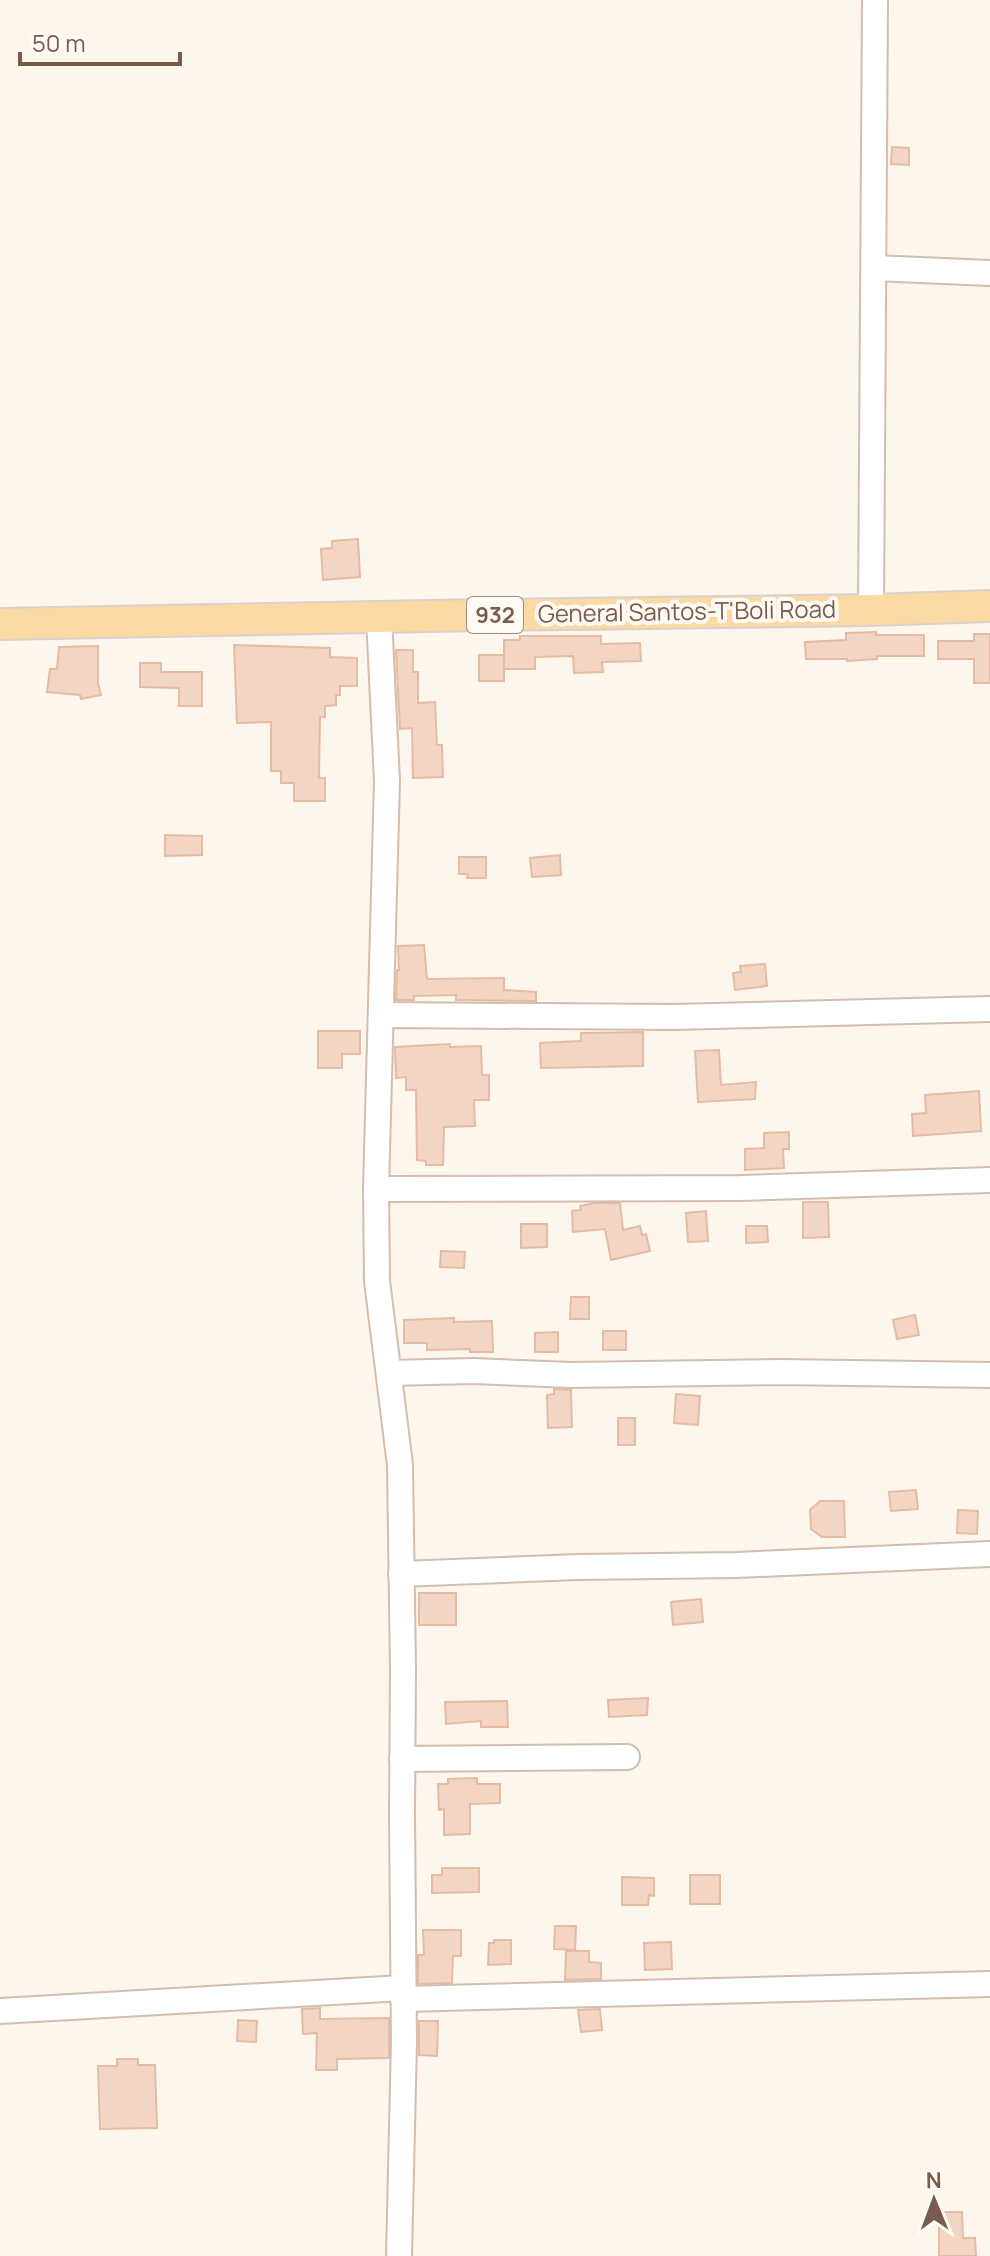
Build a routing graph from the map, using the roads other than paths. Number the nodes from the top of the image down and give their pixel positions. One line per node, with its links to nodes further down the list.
1 (875, 0): 2 (street)
2 (874, 268): 3 (street); 5 (street)
3 (990, 273)
4 (990, 606): 5 (main road, General Santos-T'Boli Road / 932)
5 (871, 610): 6 (main road, General Santos-T'Boli Road / 932)
6 (379, 617): 7 (main road, General Santos-T'Boli Road / 932); 9 (street)
7 (0, 624)
8 (990, 1009): 9 (street)
9 (381, 1015): 11 (street)
10 (990, 1180): 11 (street)
11 (376, 1189): 12 (street)
12 (389, 1373): 13 (street); 15 (street)
13 (990, 1375)
14 (990, 1554): 15 (street)
15 (401, 1574): 17 (street)
16 (627, 1757): 17 (street)
17 (402, 1759): 19 (street)
18 (990, 1984): 19 (street)
19 (403, 1994): 20 (street); 21 (street)
20 (0, 2011)
21 (399, 2256)

